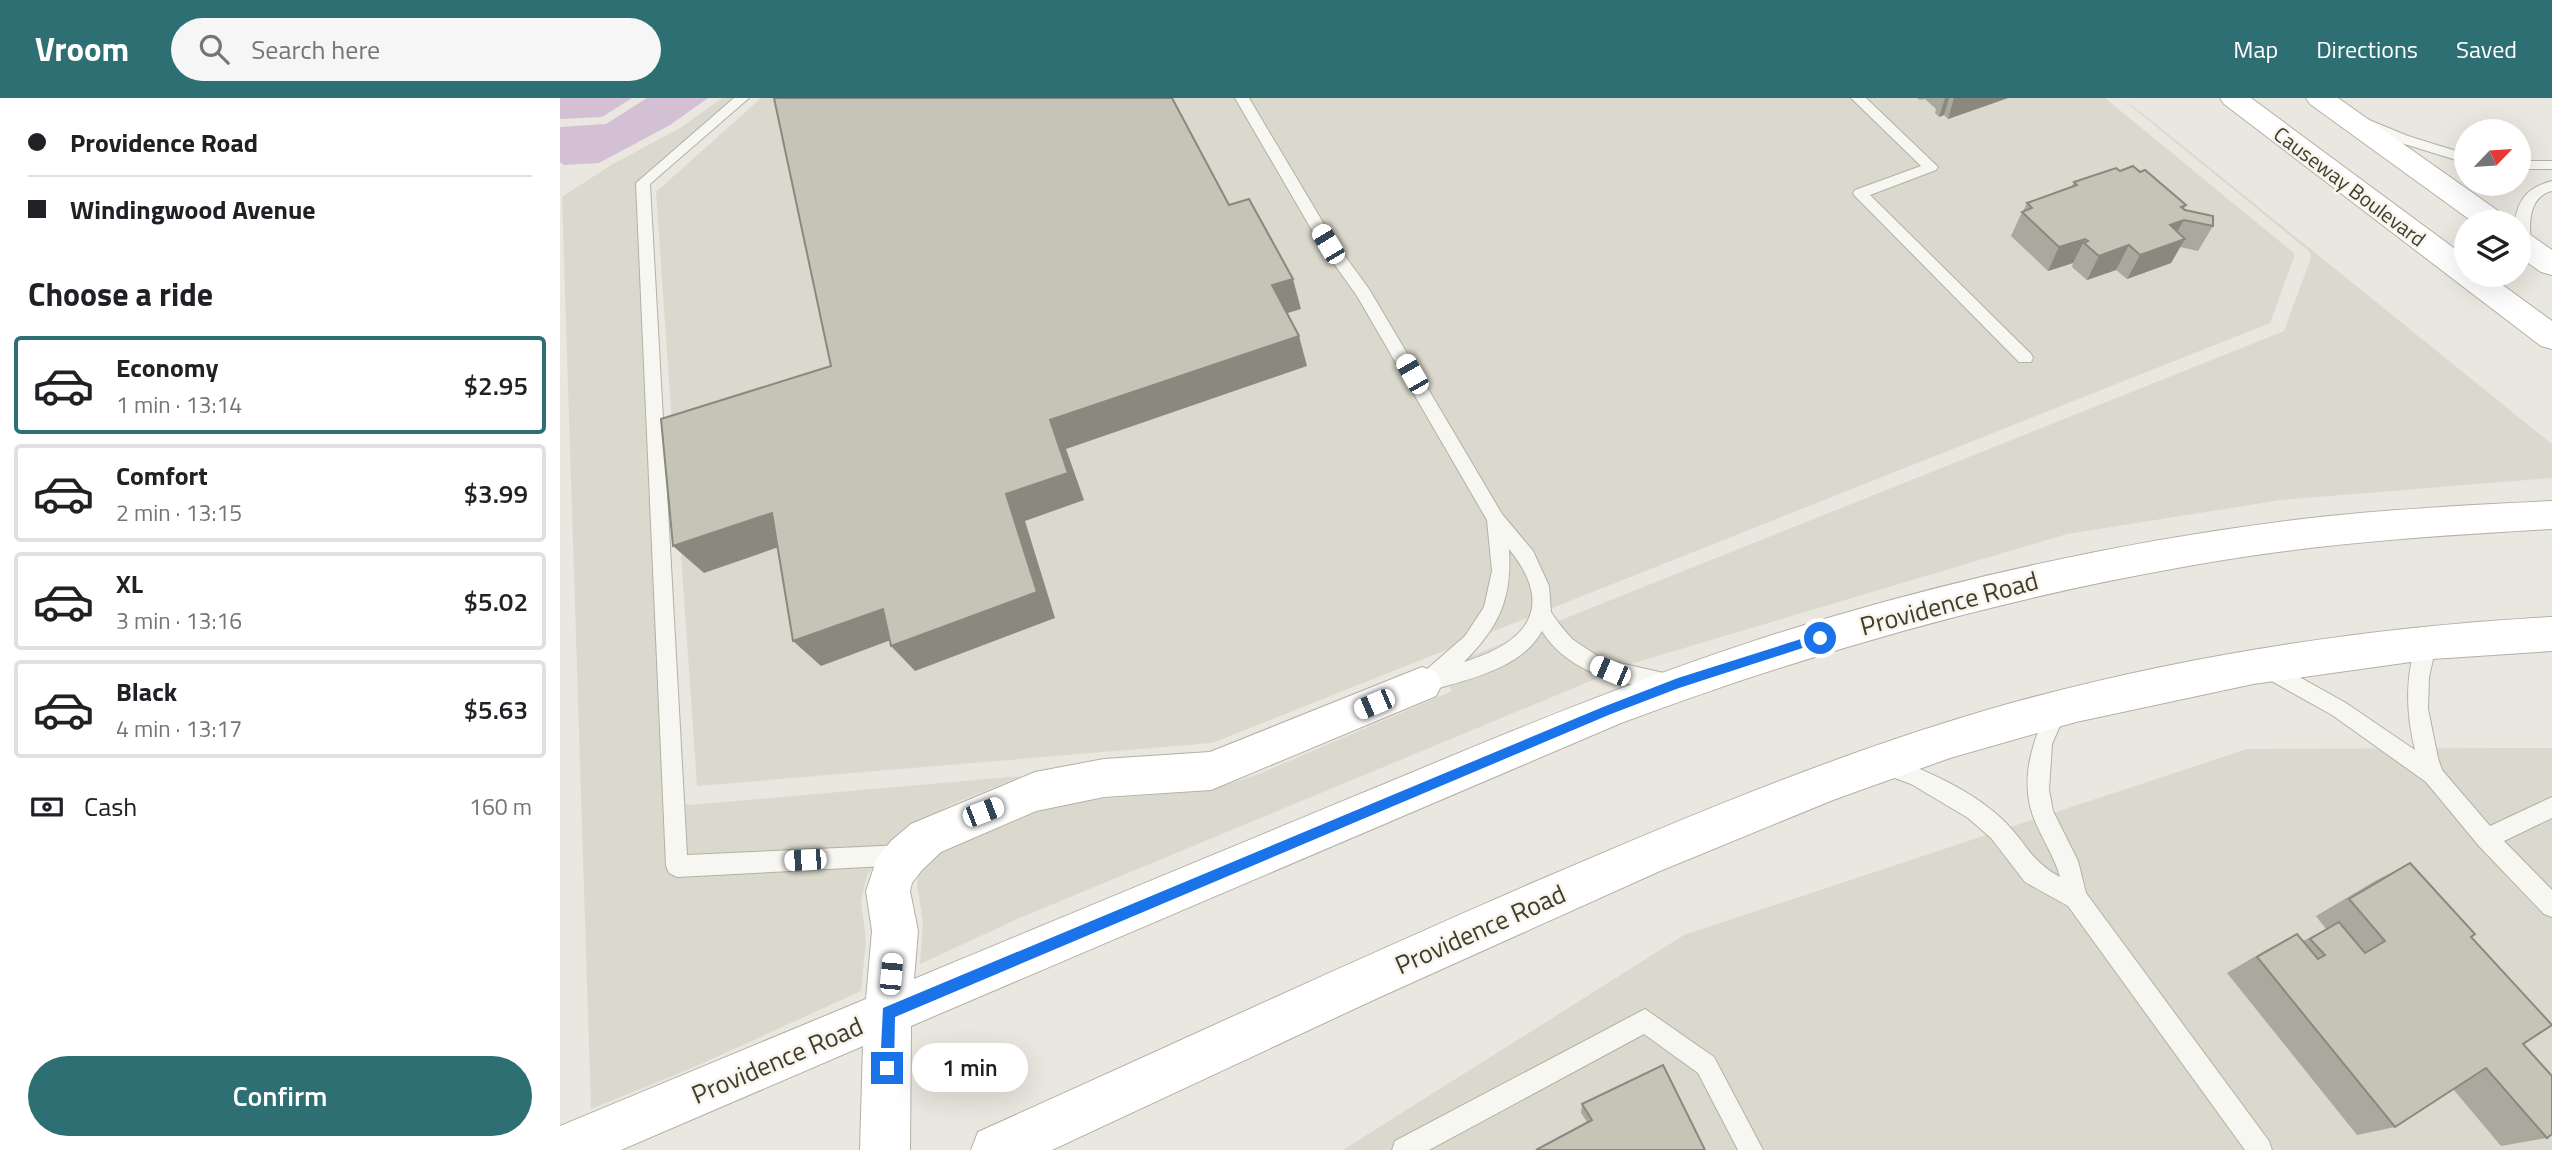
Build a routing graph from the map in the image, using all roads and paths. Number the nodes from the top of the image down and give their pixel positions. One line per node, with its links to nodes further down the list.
1 (742, 98): 31 (lane)
2 (1242, 98): 19 (lane)
3 (1858, 98): 17 (lane)
4 (2234, 98): 13 (main road, Causeway Boulevard)
5 (2331, 105): 6 (lane); 10 (main road)
6 (2454, 155)
7 (2531, 165): 8 (lane)
8 (2552, 165)
9 (2552, 186): 11 (lane)
10 (2476, 210)
11 (2525, 210)
12 (2531, 249): 14 (main road)
13 (2454, 264)
14 (2552, 265)
15 (2484, 287): 16 (main road, Causeway Boulevard)
16 (2552, 338)
17 (2025, 358)
18 (2550, 513): 24 (main road, Providence Road)
19 (1496, 519): 20 (lane); 25 (lane)
20 (1542, 613): 24 (lane); 25 (lane)
21 (2552, 634): 22 (main road, Providence Road)
22 (2427, 642): 23 (main road, Providence Road); 28 (lane)
23 (2260, 665): 26 (main road, Providence Road); 28 (lane)
24 (1678, 683): 34 (main road, Providence Road)
25 (1422, 684): 31 (main road)
26 (2057, 710): 27 (main road, Providence Road); 32 (lane)
27 (1882, 764): 32 (lane); 37 (main road, Providence Road)
28 (2433, 775): 30 (lane)
29 (2552, 807): 30 (lane)
30 (2487, 839): 33 (lane)
31 (907, 855): 34 (main road)
32 (2076, 898): 40 (lane)
33 (2552, 906)
34 (888, 1013): 35 (main road, Providence Road); 36 (main road)
35 (562, 1150)
36 (885, 1150)
37 (996, 1150)
38 (1404, 1150): 39 (lane)
39 (1751, 1150)
40 (2260, 1150)

